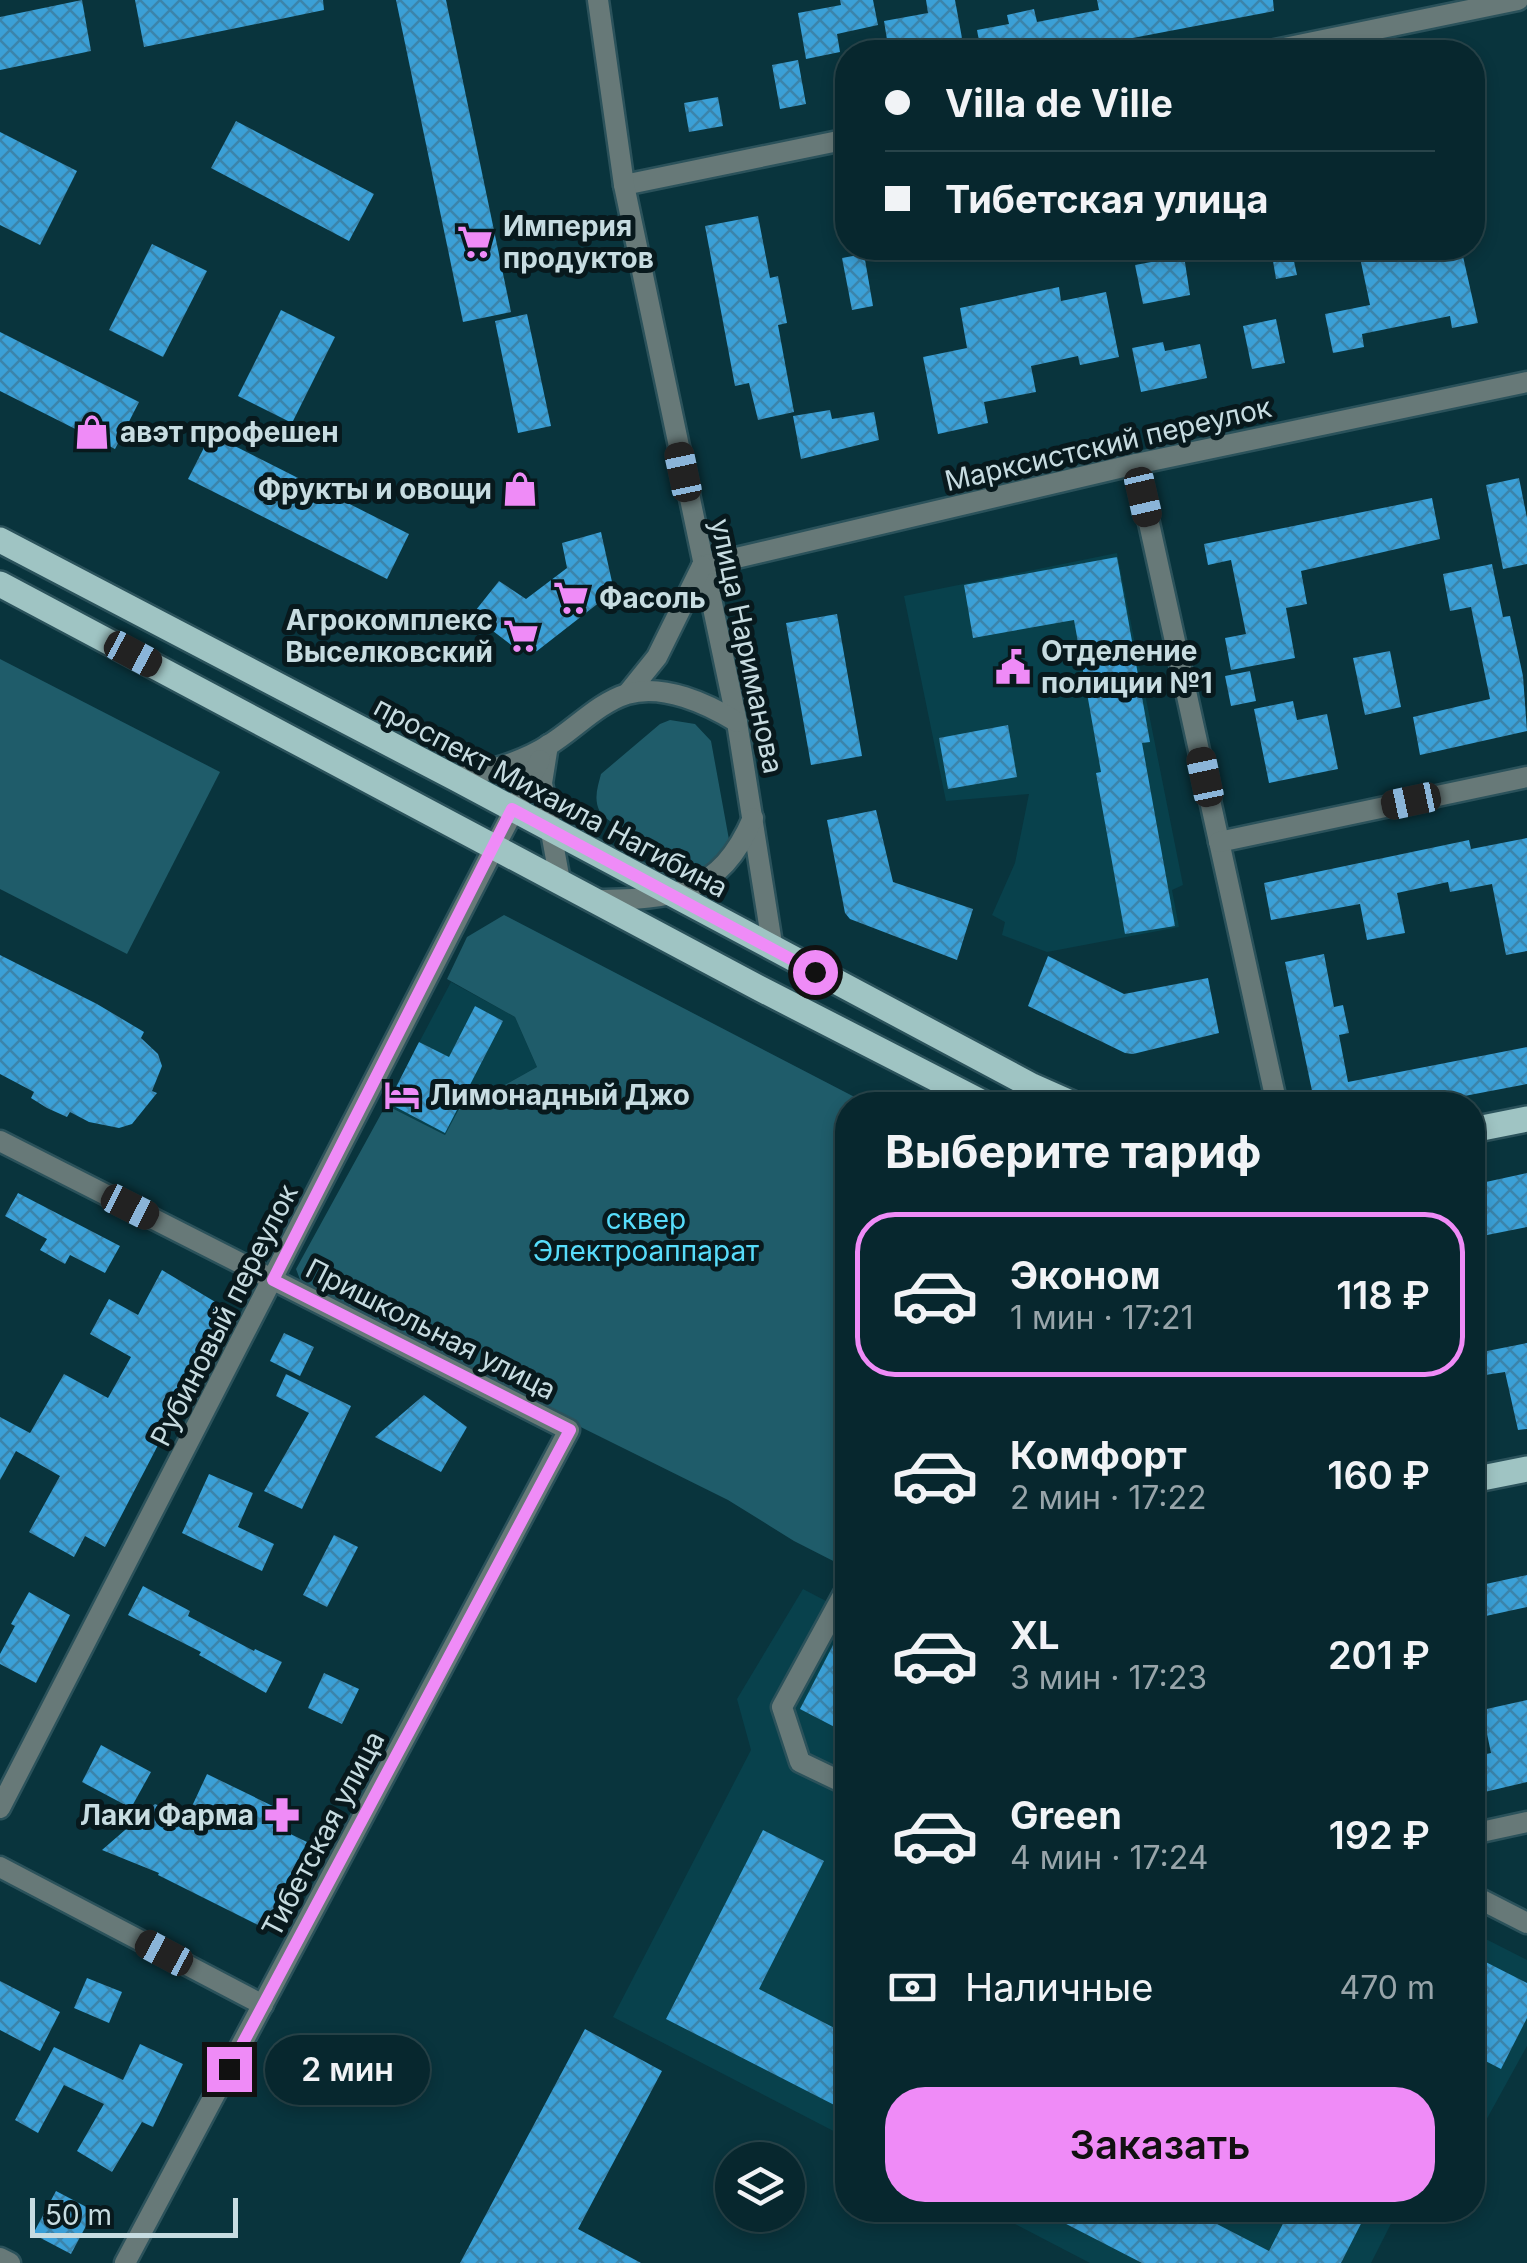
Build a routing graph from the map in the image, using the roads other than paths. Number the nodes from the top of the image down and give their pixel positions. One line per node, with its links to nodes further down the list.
1 (598, 0): 5 (street, улица Нариманова)
2 (1518, 0): 3 (street)
3 (1323, 40)
4 (835, 142): 5 (street)
5 (624, 185): 9 (street, улица Нариманова)
6 (1527, 382): 7 (street, Марксистский переулок)
7 (1136, 464): 9 (street, Марксистский переулок); 19 (street)
8 (0, 540): 15 (main road, проспект Михаила Нагибина)
9 (702, 566): 11 (street); 12 (street, улица Нариманова)
10 (0, 584): 20 (main road)
11 (628, 693): 12 (street); 13 (street)
12 (737, 722): 17 (street, улица Нариманова)
13 (548, 745): 15 (street); 16 (street, Рубиновый переулок); 18 (street)
14 (1527, 777): 19 (street)
15 (455, 778): 16 (main road, проспект Михаила Нагибина)
16 (512, 809): 18 (main road, проспект Михаила Нагибина); 20 (street, Рубиновый переулок)
17 (754, 816): 22 (street); 24 (street, улица Нариманова)
18 (548, 828): 21 (street); 22 (main road, проспект Михаила Нагибина)
19 (1218, 842): 27 (street)
20 (494, 846): 21 (main road); 31 (street, Рубиновый переулок)
21 (560, 881): 23 (main road)
22 (669, 894): 23 (street); 24 (main road, проспект Михаила Нагибина)
23 (596, 900): 25 (main road)
24 (773, 950): 26 (main road, проспект Михаила Нагибина)
25 (962, 1092)
26 (1046, 1092)
27 (1274, 1092)
28 (1527, 1119): 29 (main road)
29 (1485, 1127)
30 (0, 1141): 31 (street, Пришкольная улица)
31 (273, 1280): 32 (street, Пришкольная улица); 37 (street, Рубиновый переулок)
32 (570, 1430): 43 (street, Тибетская улица)
33 (1527, 1469): 34 (main road)
34 (1485, 1477)
35 (835, 1610): 36 (street)
36 (835, 1780)
37 (0, 1808)
38 (1527, 1822): 39 (street)
39 (1485, 1831)
40 (0, 1868): 43 (street)
41 (1485, 1902): 42 (street)
42 (1527, 1923)
43 (264, 2004): 46 (street, Тибетская улица)
44 (0, 2258): 45 (street)
45 (10, 2263)
46 (125, 2263)

